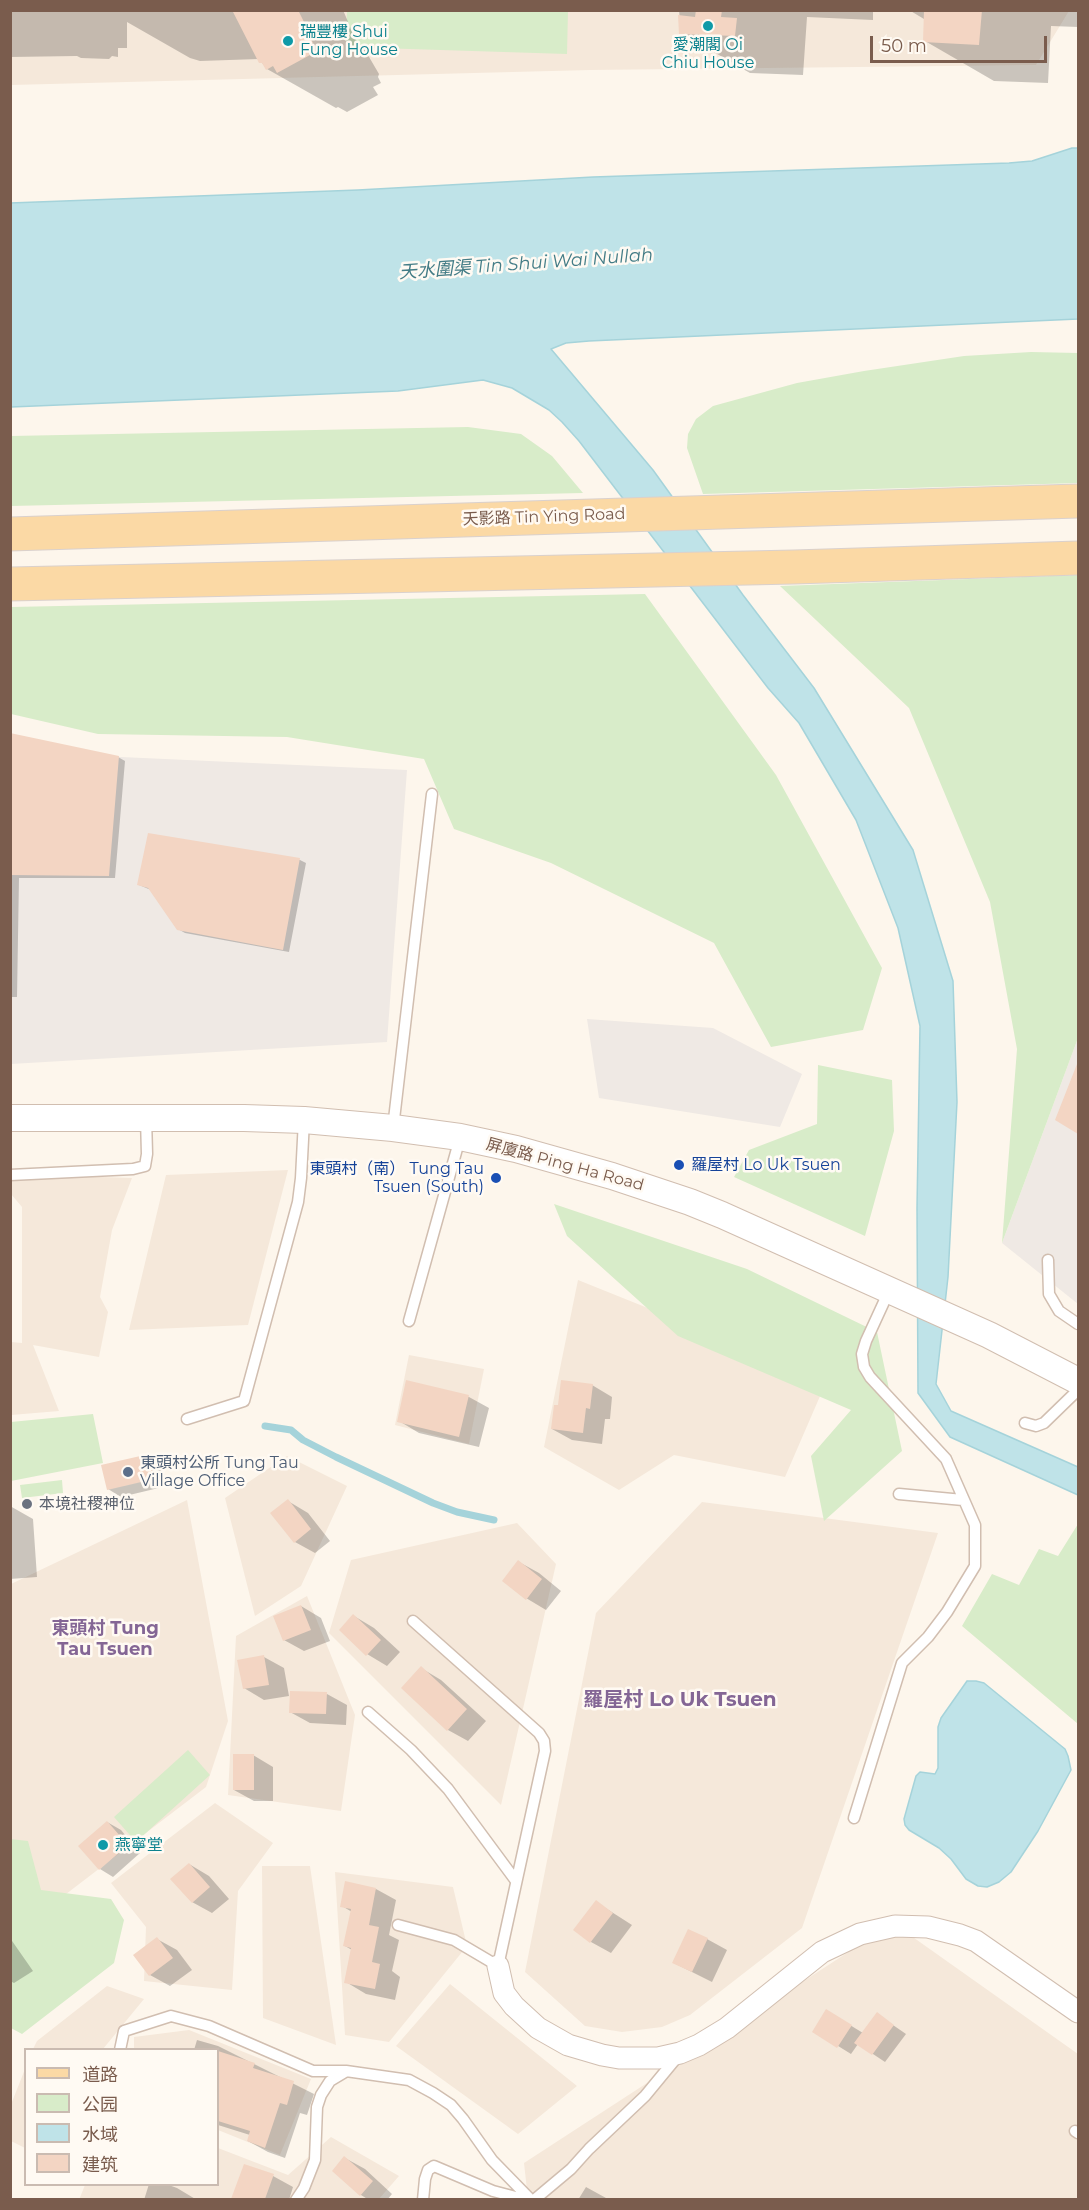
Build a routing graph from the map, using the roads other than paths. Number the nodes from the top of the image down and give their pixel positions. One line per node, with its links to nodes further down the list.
1 (1078, 501): 2 (main road, 天影路 Tin Ying Road)
2 (10, 534)
3 (1078, 558): 4 (main road)
4 (10, 584)
5 (432, 794): 9 (lane)
6 (10, 1118): 7 (street, 屏廈路 Ping Ha Road)
7 (147, 1118): 8 (street, 屏廈路 Ping Ha Road); 11 (lane)
8 (304, 1120): 9 (street, 屏廈路 Ping Ha Road); 18 (lane)
9 (393, 1128): 10 (street, 屏廈路 Ping Ha Road)
10 (460, 1137): 13 (street, 屏廈路 Ping Ha Road); 14 (lane)
11 (10, 1174)
12 (1048, 1260): 15 (lane)
13 (890, 1290): 16 (street, 屏廈路 Ping Ha Road); 21 (lane)
14 (409, 1322)
15 (1078, 1324)
16 (1078, 1382)
17 (1078, 1390): 19 (lane)
18 (187, 1419)
19 (1025, 1423)
20 (899, 1494): 21 (lane)
21 (963, 1500): 24 (lane)
22 (413, 1621): 25 (lane)
23 (368, 1712): 25 (lane)
24 (854, 1818)
25 (516, 1881): 27 (lane)
26 (398, 1925): 27 (lane)
27 (498, 1966): 30 (street)
28 (1078, 2012): 30 (street)
29 (120, 2048): 31 (lane)
30 (680, 2053): 35 (lane)
31 (346, 2071): 33 (lane); 35 (lane)
32 (492, 2195): 34 (lane); 35 (lane)
33 (296, 2199)
34 (423, 2199)
35 (531, 2199)

